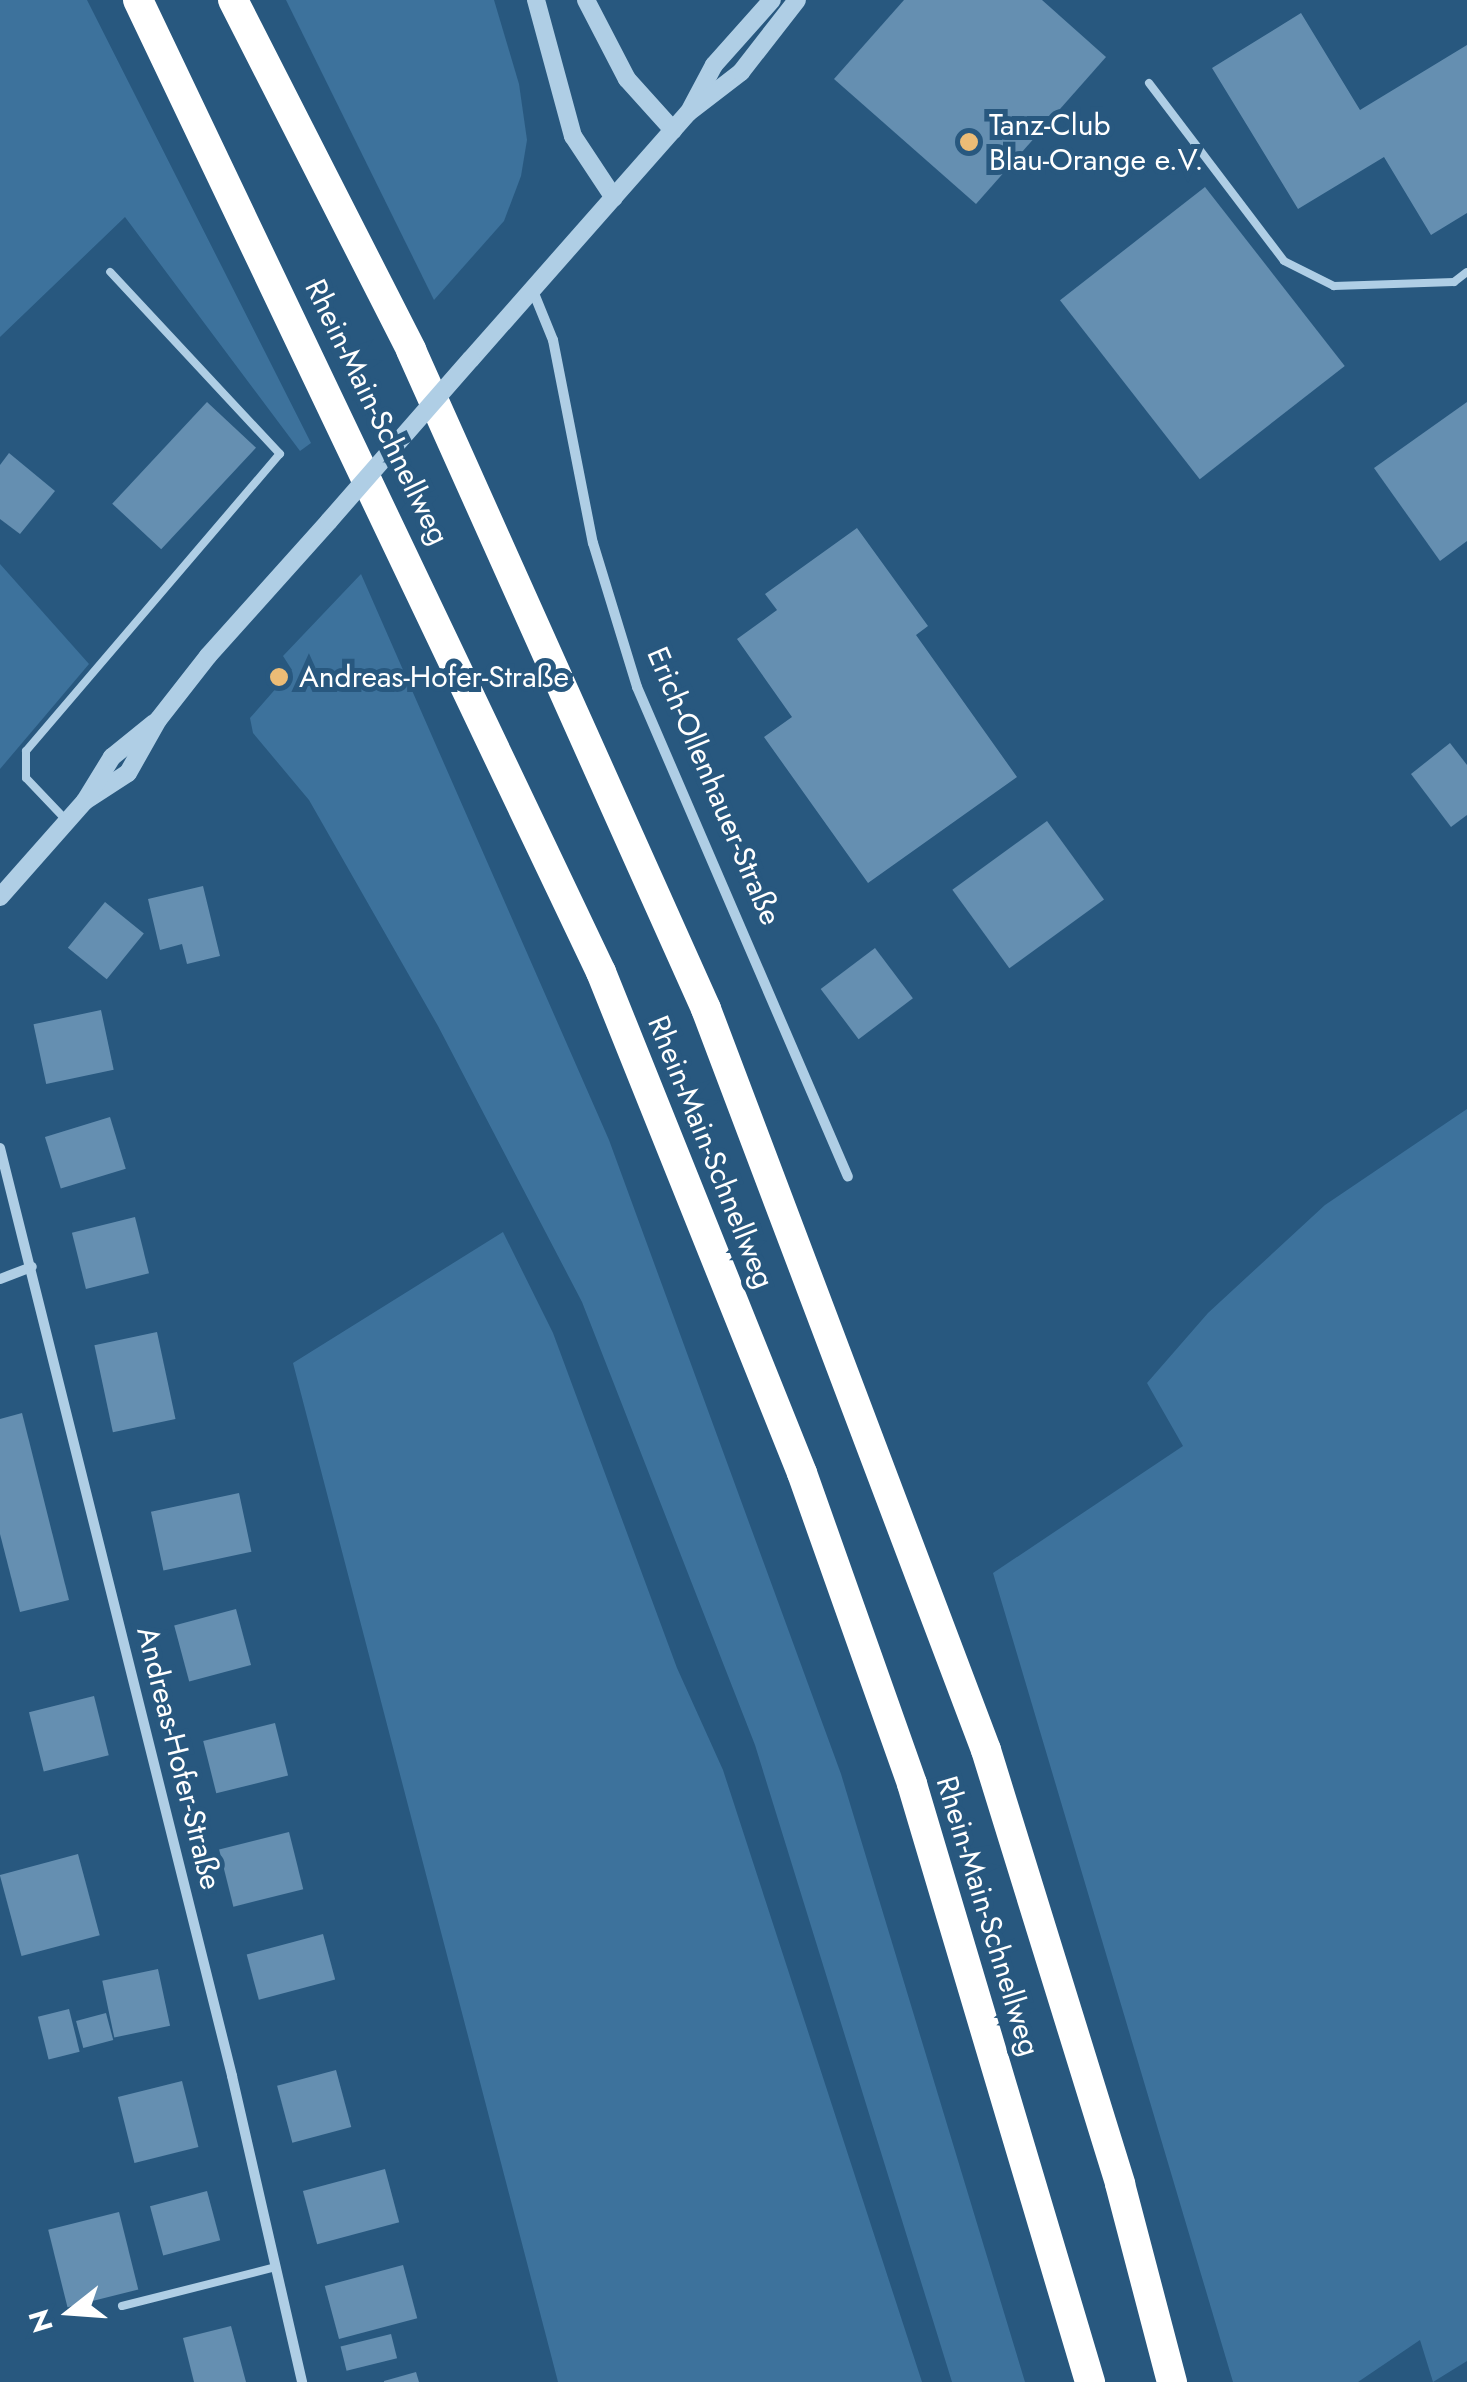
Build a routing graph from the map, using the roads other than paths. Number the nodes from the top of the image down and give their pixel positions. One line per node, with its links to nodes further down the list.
1 (138, 0): 23 (highway, Rhein-Main-Schnellweg)
2 (233, 0): 24 (highway, Rhein-Main-Schnellweg)
3 (536, 0): 10 (street)
4 (586, 0): 9 (street)
5 (772, 0): 8 (street)
6 (796, 0): 8 (street)
7 (1149, 84): 12 (lane)
8 (688, 112): 9 (street)
9 (673, 130): 10 (street)
10 (614, 198): 13 (street)
11 (110, 272): 14 (lane)
12 (1467, 272)
13 (532, 291): 14 (street, bridge); 17 (street, Erich-Ollenhauer-Straße)
14 (67, 821): 15 (street)
15 (0, 898)
16 (0, 1148): 18 (street, Andreas-Hofer-Straße)
17 (848, 1176)
18 (32, 1267): 19 (street); 20 (street, Andreas-Hofer-Straße)
19 (0, 1279)
20 (276, 2267): 21 (lane); 22 (street, Andreas-Hofer-Straße)
21 (122, 2306)
22 (302, 2382)
23 (1090, 2382)
24 (1172, 2382)

